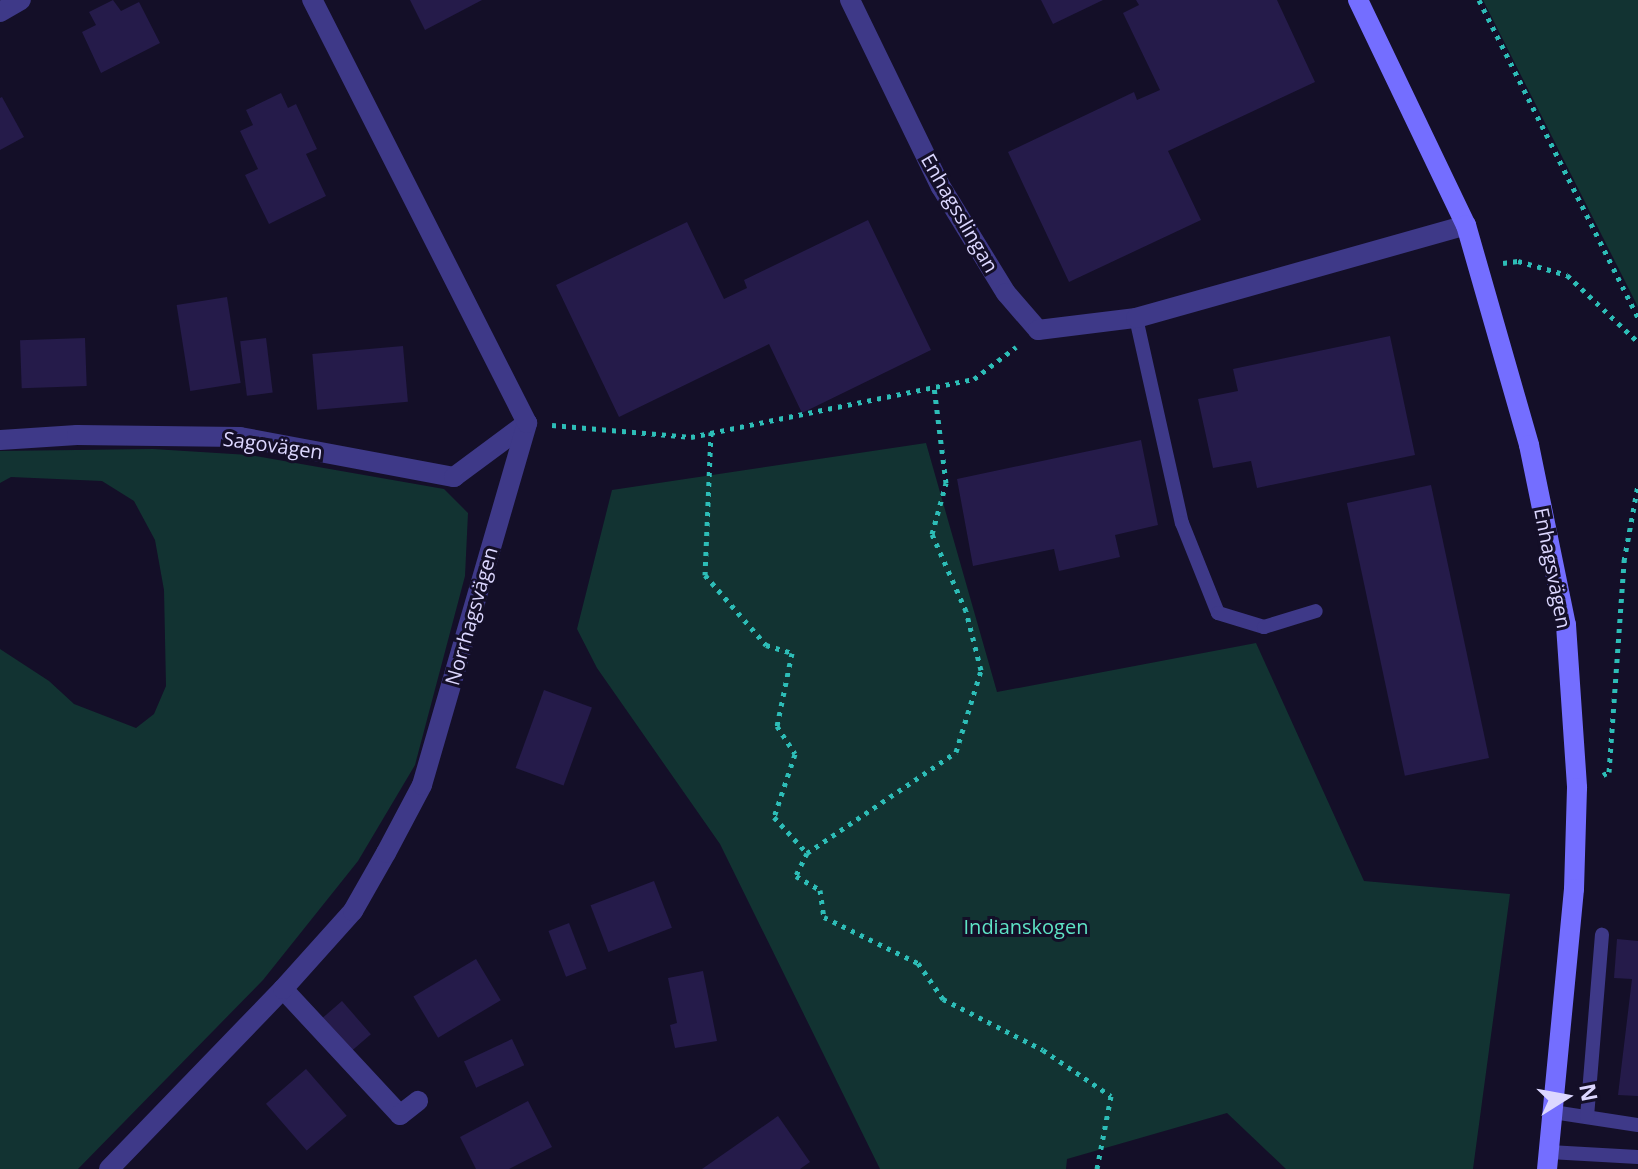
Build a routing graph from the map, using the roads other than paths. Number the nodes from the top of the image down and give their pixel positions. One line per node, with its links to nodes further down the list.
1 (21, 0): 5 (street)
2 (312, 0): 8 (street)
3 (850, 0): 7 (street, Enhagsslingan)
4 (1358, 0): 6 (street, Enhagsvägen)
5 (0, 12)
6 (1466, 225): 7 (street); 14 (street, Enhagsvägen)
7 (1136, 318): 10 (lane)
8 (527, 423): 9 (street, Sagovägen); 12 (street, Norrhagsvägen)
9 (0, 440)
10 (1316, 611)
11 (1602, 935): 15 (lane)
12 (283, 989): 13 (street); 19 (street, Norrhagsvägen)
13 (418, 1101)
14 (1553, 1112): 15 (lane); 18 (street, Enhagsvägen)
15 (1587, 1117): 16 (lane)
16 (1638, 1125)
17 (1638, 1157): 18 (lane)
18 (1548, 1160)
19 (109, 1169)

